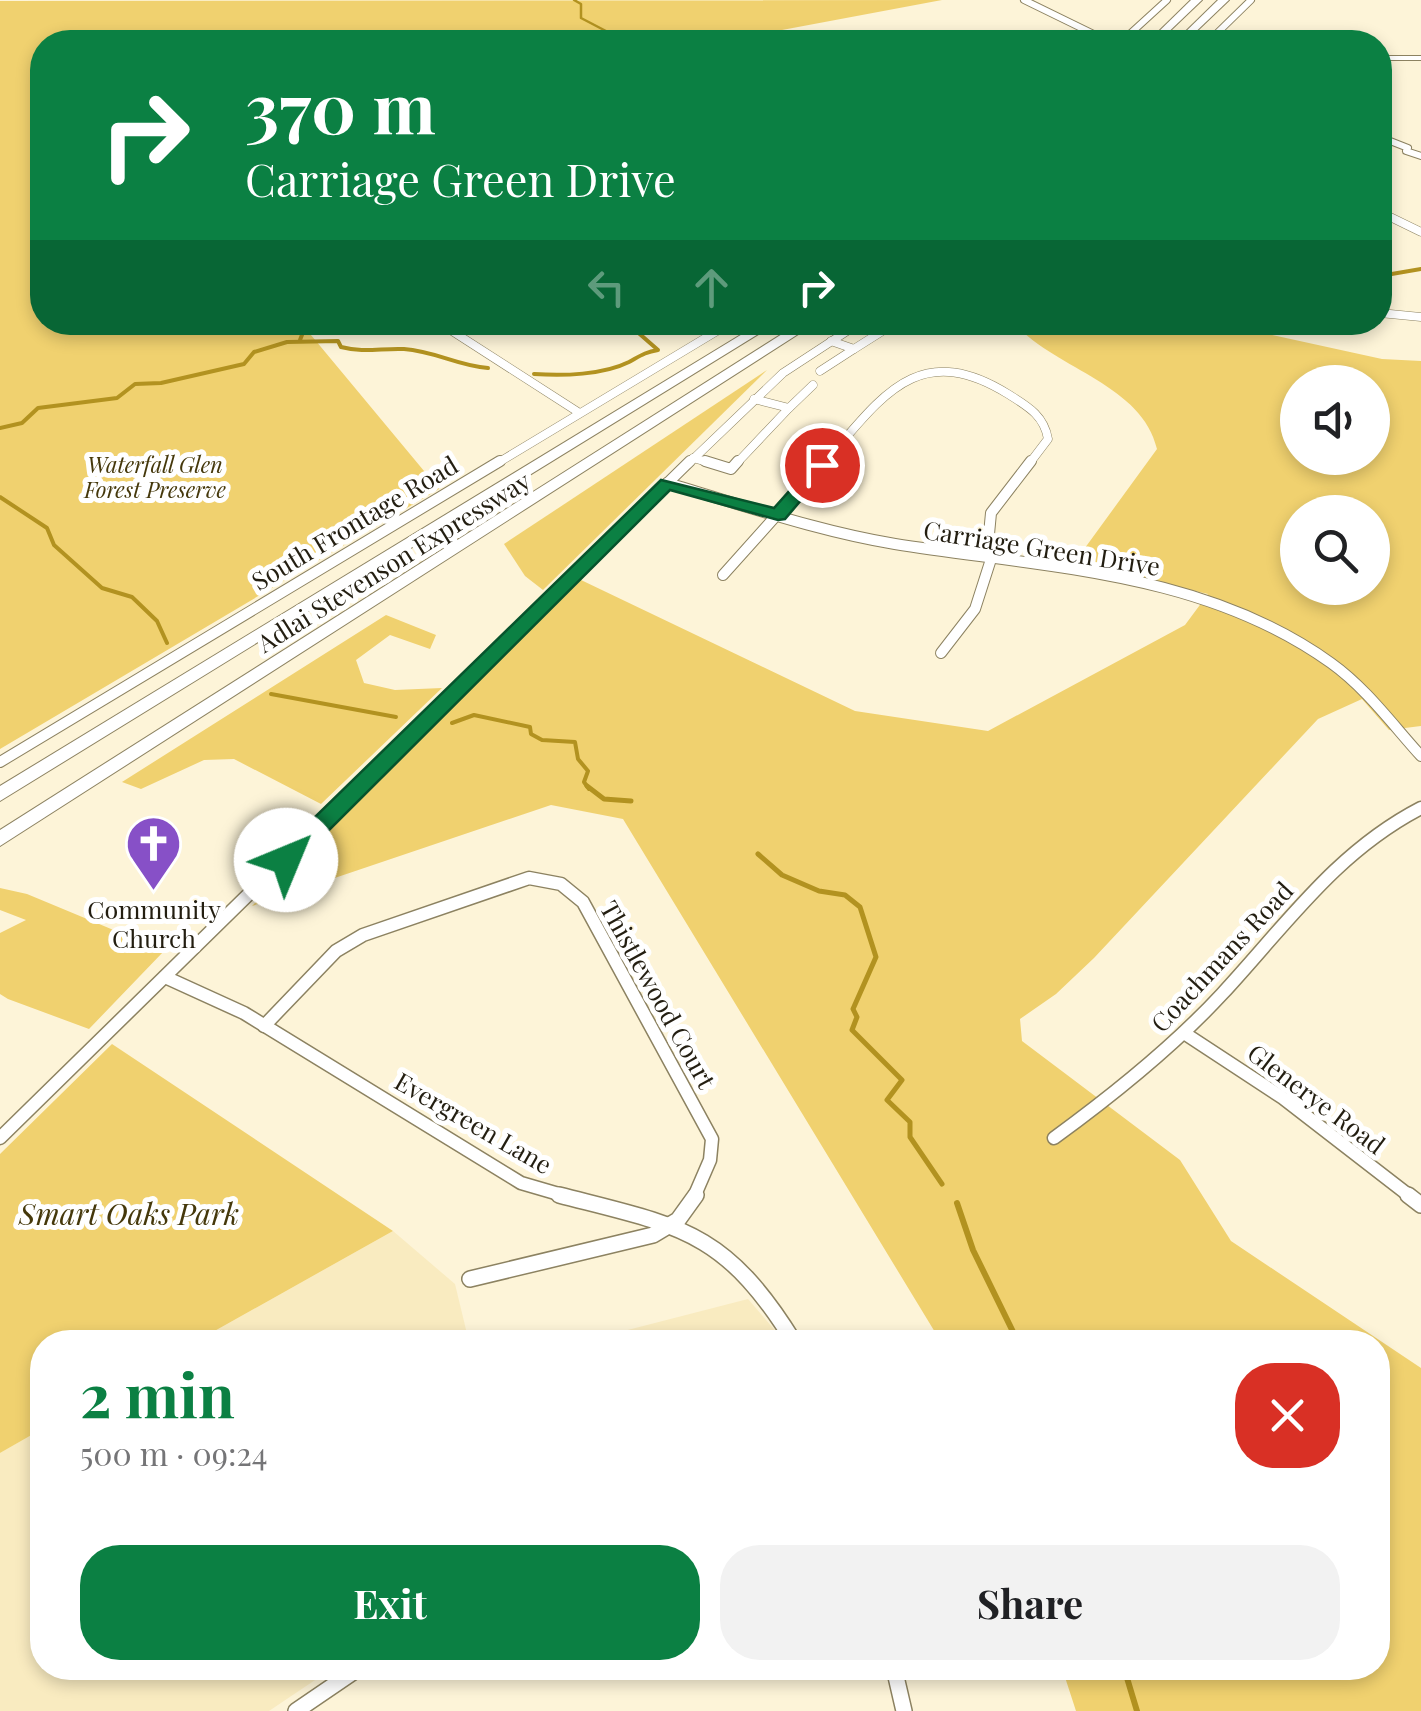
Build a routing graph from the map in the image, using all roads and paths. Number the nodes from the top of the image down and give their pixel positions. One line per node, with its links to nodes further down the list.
1 (1024, 0): 6 (street)
2 (1167, 0): 7 (street)
3 (1197, 0): 8 (highway)
4 (1224, 0): 9 (highway)
5 (1250, 0): 10 (street)
6 (1085, 30)
7 (1134, 30)
8 (1165, 30)
9 (1193, 30)
10 (1220, 30)
11 (1392, 58): 12 (street)
12 (1421, 58)
13 (1392, 142): 14 (street)
14 (1408, 148): 15 (street); 16 (street)
15 (1421, 148)
16 (1421, 156)
17 (1392, 218): 18 (street)
18 (1421, 232)
19 (1392, 313): 20 (street)
20 (1421, 317)
21 (458, 335): 33 (street)
22 (710, 335): 33 (street, South Frontage Road)
23 (751, 335): 42 (highway, Adlai Stevenson Expressway)
24 (792, 335): 44 (highway, Adlai Stevenson Expressway)
25 (839, 335): 27 (street)
26 (876, 335): 28 (street)
27 (831, 340): 28 (street); 31 (street)
28 (854, 349): 29 (street)
29 (820, 371)
30 (813, 385): 32 (street)
31 (754, 398): 32 (street); 34 (street)
32 (789, 408): 34 (street)
33 (578, 412): 41 (street, South Frontage Road)
34 (693, 458): 35 (street)
35 (667, 484): 36 (street, Carriage Green Drive); 45 (street)
36 (778, 515): 37 (street, Carriage Green Drive); 37 (street); 38 (street)
37 (990, 556): 39 (street); 40 (street, Carriage Green Drive)
38 (723, 575)
39 (941, 652)
40 (1421, 756)
41 (0, 762)
42 (0, 795)
43 (1421, 808): 47 (street, Coachmans Road)
44 (0, 839)
45 (165, 977): 46 (street, Evergreen Lane); 48 (street)
46 (264, 1026): 51 (street, Evergreen Lane); 51 (street, Thistlewood Court)
47 (1184, 1033): 49 (street, Coachmans Road); 50 (street, Glenerye Road)
48 (0, 1138)
49 (1054, 1138)
50 (1421, 1205)
51 (675, 1224): 52 (street); 53 (street, Evergreen Lane)
52 (470, 1280)
53 (786, 1330)
54 (342, 1680): 56 (street)
55 (897, 1680): 57 (street)
56 (296, 1711)
57 (904, 1711)

